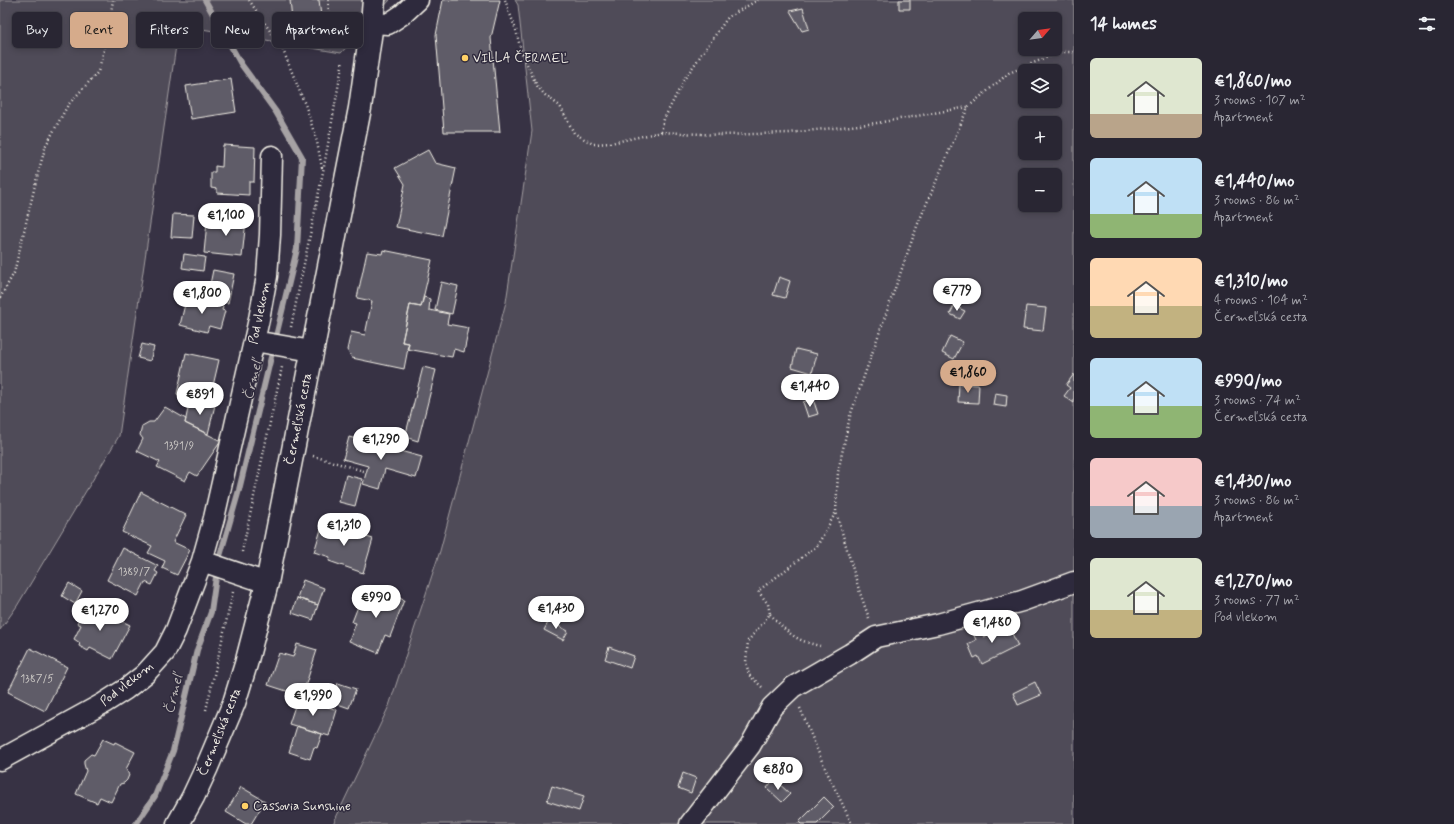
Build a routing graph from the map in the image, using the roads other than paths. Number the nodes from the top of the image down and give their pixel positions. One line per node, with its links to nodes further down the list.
1 (374, 0): 3 (main road, Čermeľská cesta)
2 (418, 0): 3 (street)
3 (372, 23): 6 (main road, Čermeľská cesta)
4 (272, 156): 5 (street, Pod vlekom)
5 (272, 344): 6 (street); 7 (street, Pod vlekom)
6 (312, 351): 9 (main road, Čermeľská cesta)
7 (208, 563): 9 (street); 10 (street, Pod vlekom)
8 (1074, 582): 12 (street)
9 (267, 583): 11 (main road, Čermeľská cesta)
10 (0, 760)
11 (178, 824)
12 (690, 824)

